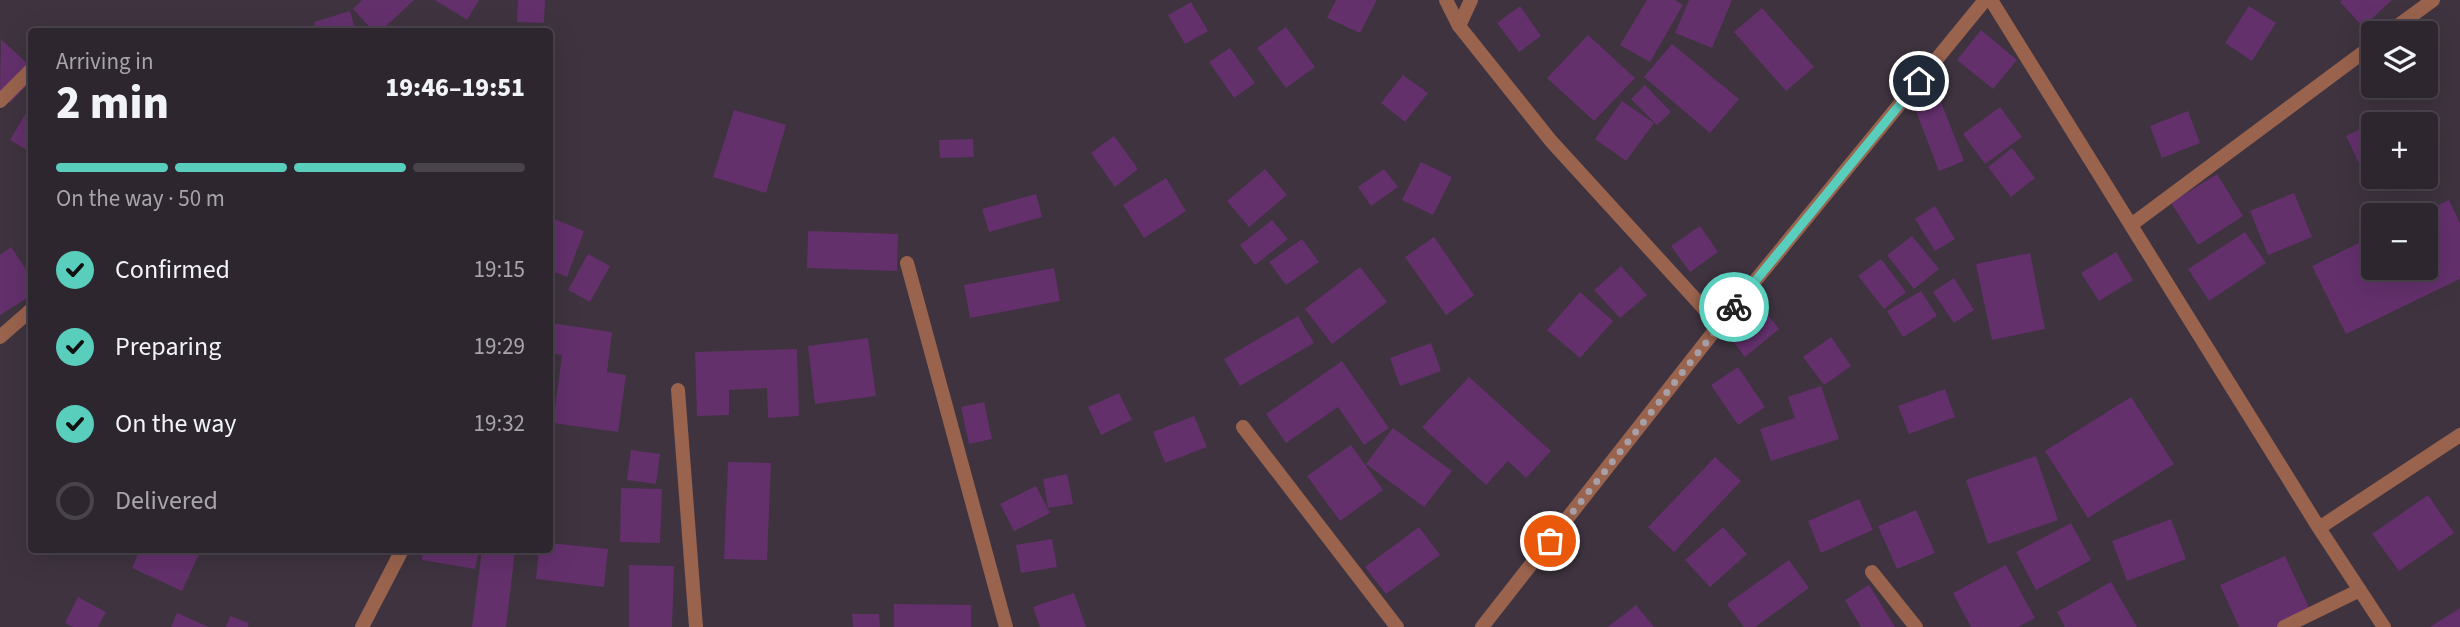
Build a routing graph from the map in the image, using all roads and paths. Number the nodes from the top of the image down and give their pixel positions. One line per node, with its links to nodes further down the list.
1 (1446, 0): 7 (street)
2 (1471, 0): 7 (street)
3 (1985, 0): 14 (street)
4 (1991, 0): 11 (street)
5 (2433, 0): 6 (street)
6 (2404, 21)
7 (1459, 26): 14 (street)
8 (2361, 54): 11 (street)
9 (28, 73): 10 (street)
10 (0, 101)
11 (2131, 225): 19 (street)
12 (907, 263): 25 (street)
13 (28, 312): 15 (street)
14 (1719, 325): 27 (street)
15 (0, 337)
16 (678, 390): 24 (street)
17 (1243, 427): 26 (street)
18 (2460, 435): 19 (street)
19 (2319, 528): 22 (street)
20 (400, 553): 23 (street)
21 (1872, 572): 28 (street)
22 (2360, 590): 29 (street); 30 (street)
23 (362, 627)
24 (696, 627)
25 (1006, 627)
26 (1396, 627)
27 (1482, 627)
28 (1916, 627)
29 (2284, 627)
30 (2384, 627)

